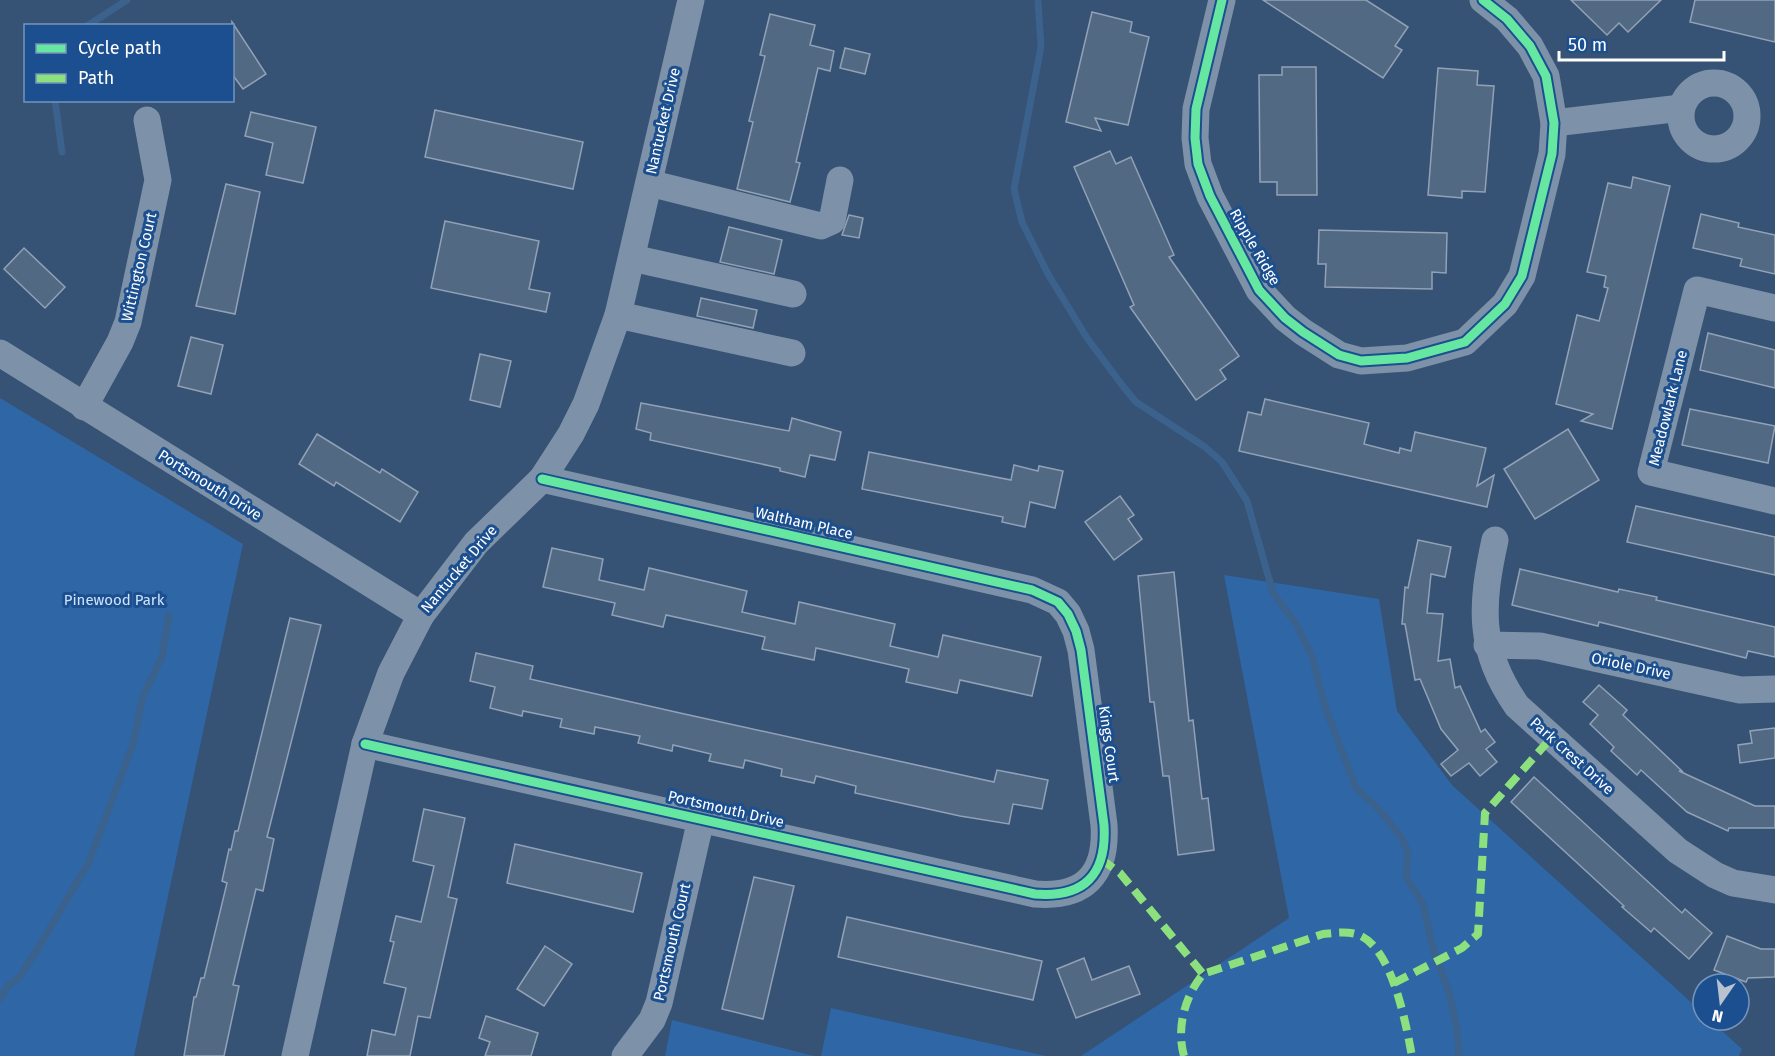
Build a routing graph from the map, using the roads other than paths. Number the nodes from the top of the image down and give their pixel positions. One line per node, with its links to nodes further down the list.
1 (692, 0): 8 (street, Nantucket Drive)
2 (1222, 0): 6 (street, Ripple Ridge)
3 (1483, 0): 6 (street, Ripple Ridge)
4 (1681, 108): 6 (street)
5 (147, 120): 15 (street, Wittington Court)
6 (1554, 123)
7 (840, 180): 8 (street)
8 (649, 183): 9 (street, Nantucket Drive)
9 (632, 258): 10 (street); 12 (street, Nantucket Drive)
10 (793, 294)
11 (1775, 308): 17 (street, Meadowlark Lane)
12 (618, 315): 14 (street); 16 (street, Nantucket Drive)
13 (0, 353): 15 (street, Portsmouth Drive)
14 (792, 353)
15 (84, 407): 20 (street, Portsmouth Drive)
16 (542, 478): 19 (street, Waltham Place); 20 (street, Nantucket Drive)
17 (1775, 501)
18 (1495, 540): 21 (street, Park Crest Drive)
19 (1058, 602): 25 (street, Kings Court)
20 (421, 615): 23 (street, Nantucket Drive)
21 (1487, 645): 22 (street, Oriole Drive); 26 (street, Park Crest Drive)
22 (1775, 689)
23 (365, 744): 24 (street, Portsmouth Drive); 27 (street, Nantucket Drive)
24 (701, 819): 25 (street, Portsmouth Drive); 28 (street, Portsmouth Court)
25 (1081, 888)
26 (1775, 890)
27 (295, 1056)
28 (625, 1056)

